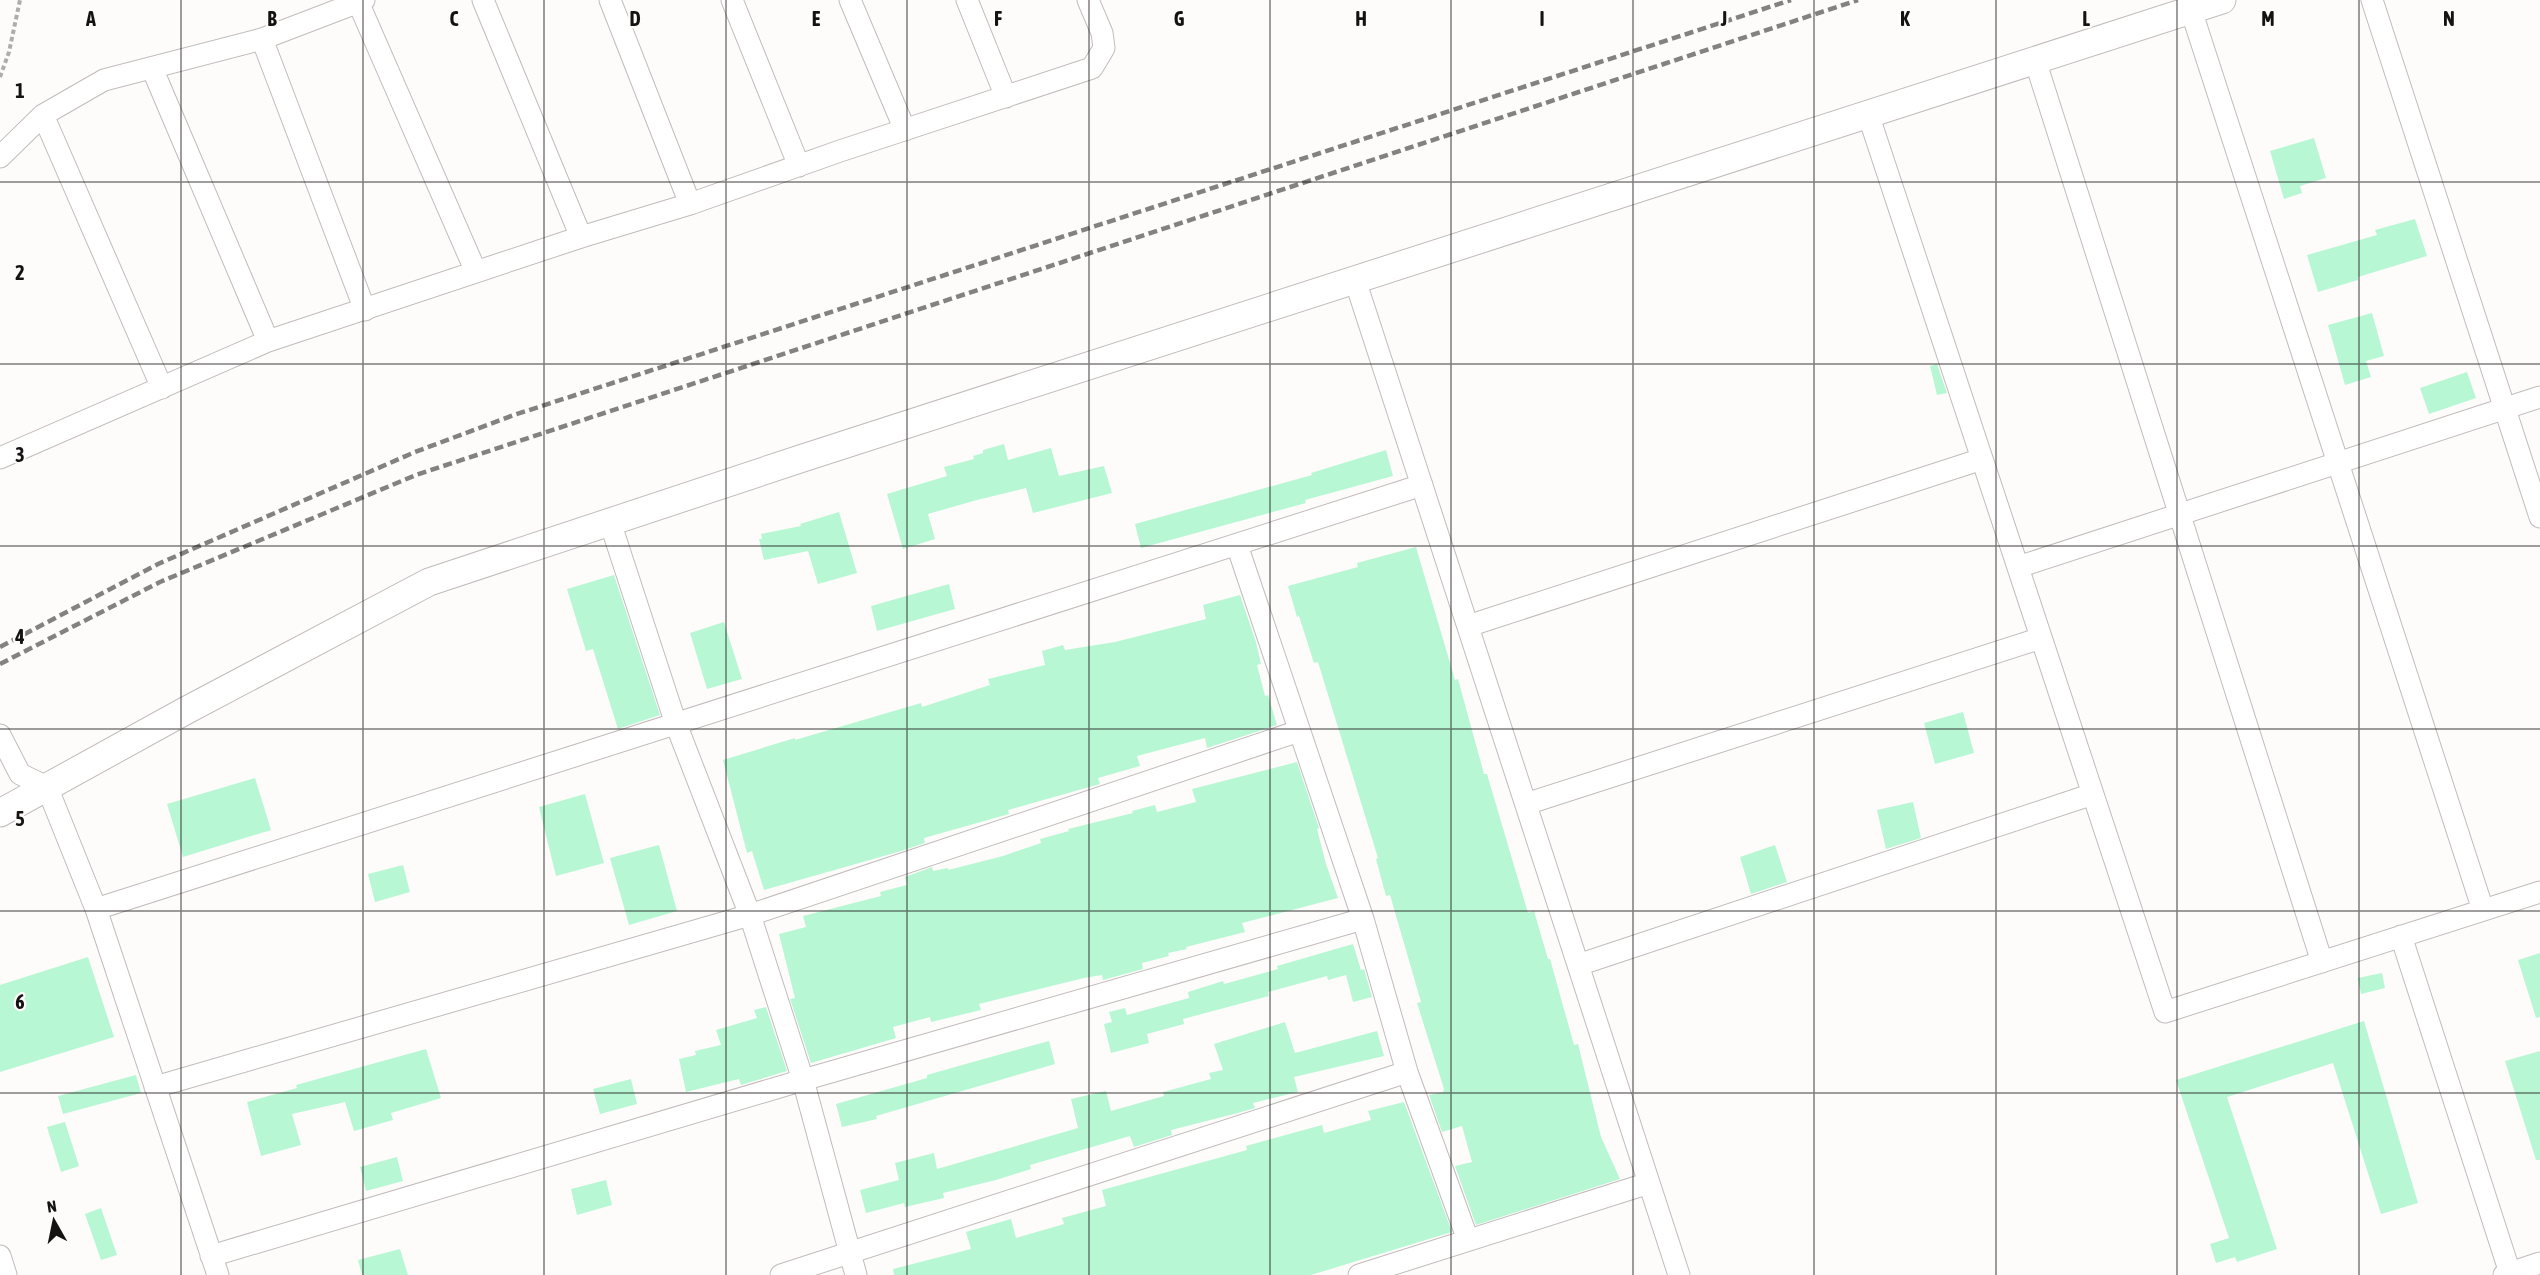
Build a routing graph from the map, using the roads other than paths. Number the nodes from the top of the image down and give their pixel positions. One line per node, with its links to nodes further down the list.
1 (483, 0): 21 (street)
2 (610, 0): 20 (street)
3 (732, 0): 19 (street)
4 (850, 0): 17 (street)
5 (967, 0): 14 (street)
6 (1088, 0): 14 (street)
7 (2222, 0): 10 (main road)
8 (2372, 0): 28 (street)
9 (361, 1): 11 (street); 22 (street)
10 (2191, 10): 12 (main road); 31 (street)
11 (262, 39): 13 (street); 24 (street)
12 (2035, 60): 15 (main road); 33 (street)
13 (152, 68): 16 (street); 25 (street)
14 (1006, 97): 17 (street)
15 (1868, 114): 23 (main road); 30 (street)
16 (43, 115): 18 (street); 26 (street)
17 (905, 130): 19 (street)
18 (0, 157)
19 (799, 166): 20 (street)
20 (690, 204): 21 (street)
21 (581, 237): 22 (street)
22 (476, 272): 24 (street)
23 (1355, 280): 32 (street); 35 (main road)
24 (365, 310): 25 (street)
25 (268, 341): 26 (street)
26 (162, 388): 29 (street)
27 (2540, 397): 28 (street)
28 (2505, 409): 31 (street); 34 (street)
29 (0, 458)
30 (1982, 459): 37 (street); 38 (street)
31 (2338, 463): 33 (street); 49 (street)
32 (1422, 486): 36 (street); 38 (street)
33 (2179, 514): 37 (street); 53 (street)
34 (2540, 517)
35 (610, 522): 40 (street); 43 (main road)
36 (1237, 545): 40 (street); 41 (street)
37 (2018, 567): 39 (street)
38 (1468, 626): 45 (street)
39 (2041, 638): 44 (street); 45 (street)
40 (676, 724): 48 (street); 50 (street)
41 (1299, 731): 50 (street); 51 (street)
42 (0, 735): 43 (street)
43 (47, 787): 46 (main road); 48 (street)
44 (2093, 794): 53 (street); 54 (street)
45 (1526, 804): 54 (street)
46 (0, 813)
47 (2540, 892): 49 (street)
48 (96, 909): 57 (street)
49 (2483, 910): 52 (street)
50 (750, 915): 56 (street); 57 (street)
51 (1363, 919): 55 (street); 56 (street)
52 (2401, 936): 53 (street); 64 (street)
53 (2322, 962)
54 (1578, 965): 58 (street)
55 (1407, 1072): 59 (street); 60 (street)
56 (803, 1080): 60 (street); 63 (street)
57 (155, 1087): 63 (street)
58 (1649, 1183): 59 (street); 69 (street)
59 (1468, 1240): 68 (street)
60 (849, 1253): 66 (street); 67 (street)
61 (0, 1256): 65 (street)
62 (2540, 1263): 64 (street)
63 (215, 1266)
64 (2507, 1274)
65 (6, 1275)
66 (781, 1275)
67 (856, 1275)
68 (1359, 1275)
69 (1679, 1275)

